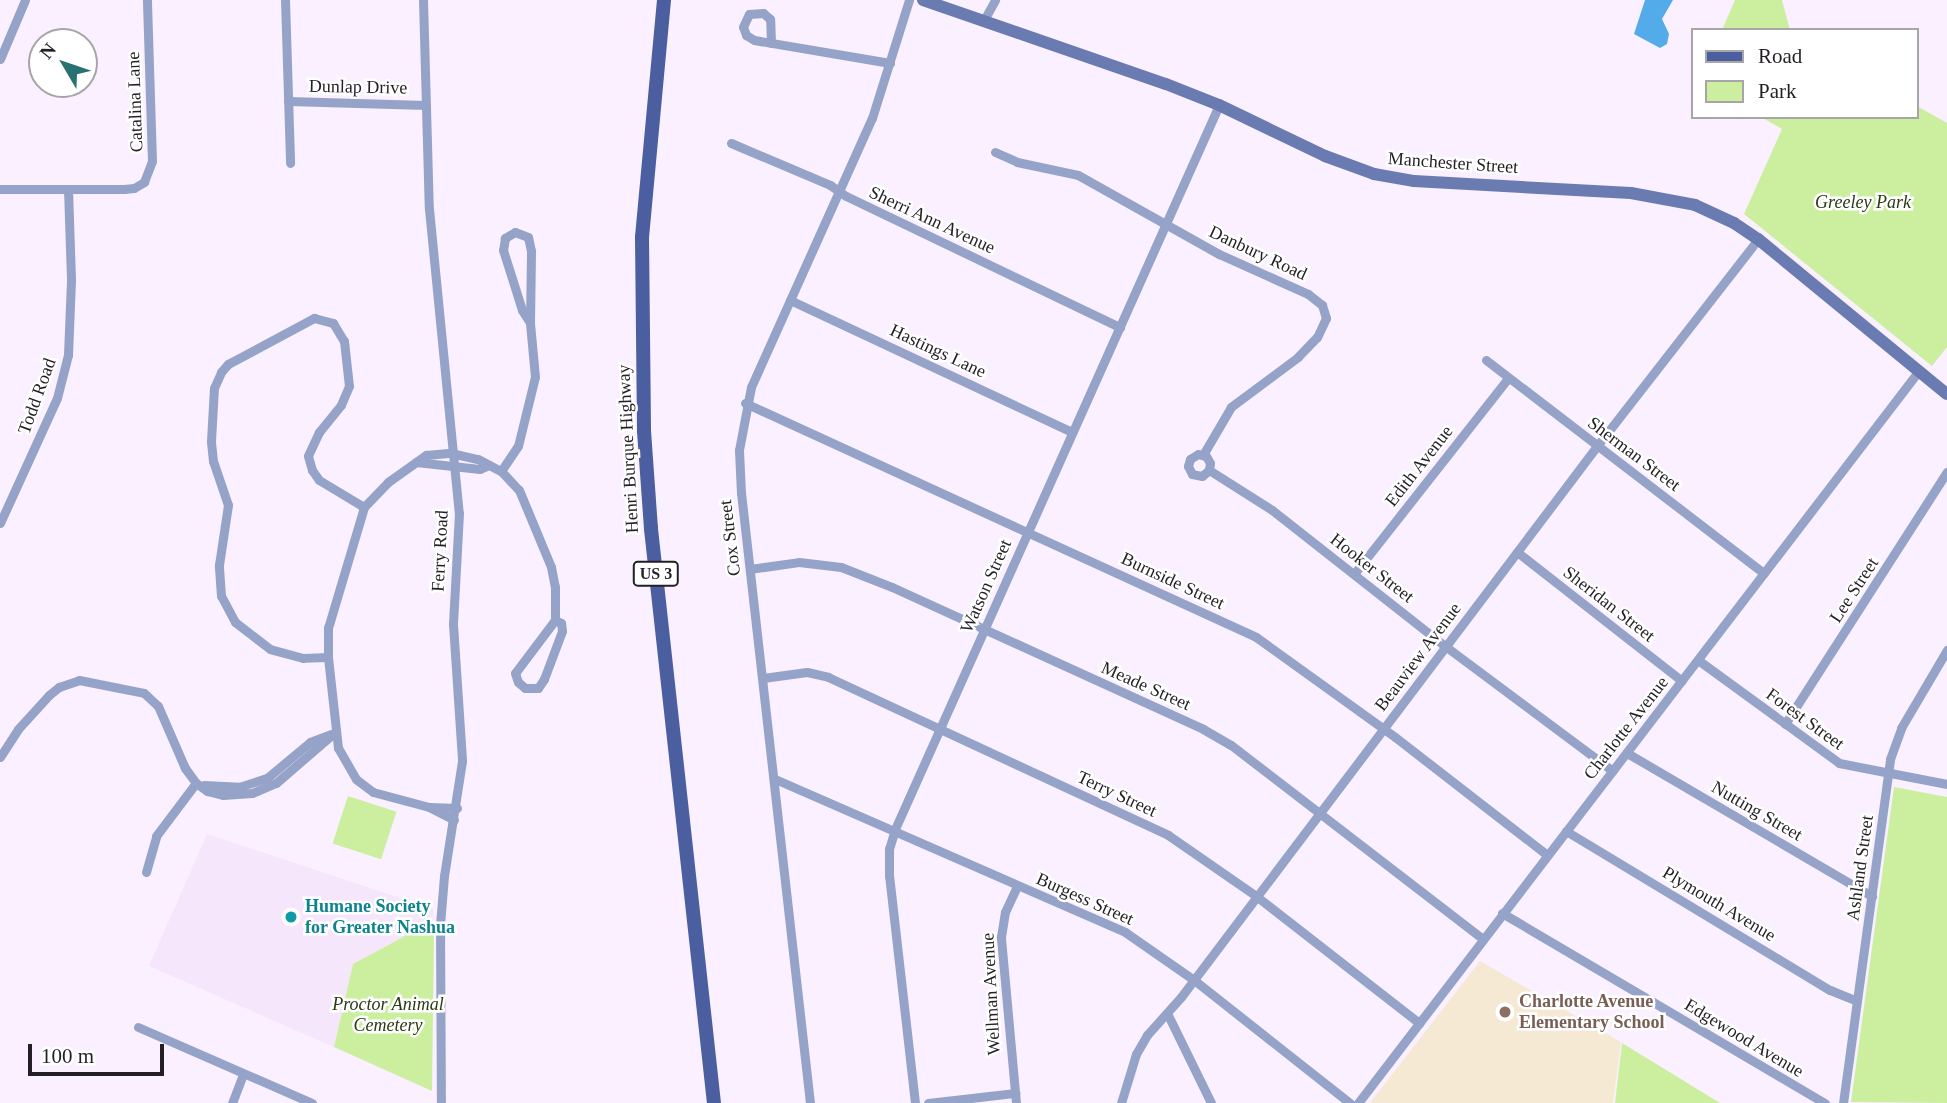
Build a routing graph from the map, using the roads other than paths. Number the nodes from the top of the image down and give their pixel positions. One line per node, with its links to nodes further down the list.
1 (25, 0): 11 (street)
2 (147, 0): 20 (street, Catalina Lane)
3 (285, 0): 13 (street, Dunlap Drive)
4 (423, 0): 14 (street, Ferry Road)
5 (664, 0): 91 (main road, Henri Burque Highway / US 3)
6 (909, 0): 12 (street, Cox Street)
7 (923, 0): 9 (street, Manchester Street)
8 (995, 0): 9 (street)
9 (984, 20): 15 (street, Manchester Street)
10 (771, 43): 12 (street)
11 (0, 59)
12 (890, 63): 21 (street, Cox Street)
13 (288, 101): 14 (street, Dunlap Drive); 18 (street, Dunlap Drive)
14 (426, 105): 34 (street, Ferry Road)
15 (1219, 105): 22 (street, Watson Street); 23 (street, Manchester Street)
16 (731, 143): 21 (street, Sherri Ann Avenue)
17 (995, 152): 22 (street, Danbury Road)
18 (290, 163)
19 (0, 189): 20 (street, Catalina Lane)
20 (68, 189): 43 (street, Todd Road)
21 (839, 191): 24 (street, Cox Street); 26 (street, Sherri Ann Avenue)
22 (1166, 223): 26 (street, Watson Street); 35 (street, Danbury Road)
23 (1758, 239): 28 (street, Manchester Street); 33 (street, Beauview Avenue)
24 (790, 300): 31 (street, Cox Street); 32 (street, Hastings Lane)
25 (530, 323): 25 (street); 40 (street)
26 (1120, 327): 32 (street, Watson Street)
27 (1486, 360): 29 (street, Sherman Street)
28 (1917, 372): 30 (street, Manchester Street); 47 (street, Charlotte Avenue)
29 (1508, 378): 33 (street, Sherman Street); 48 (street, Edith Avenue)
30 (1947, 394)
31 (745, 403): 44 (street, Burnside Street); 46 (street, Cox Street)
32 (1072, 432): 44 (street, Watson Street)
33 (1597, 446): 45 (street, Beauview Avenue); 47 (street, Sherman Street)
34 (451, 453): 36 (street); 37 (street); 38 (street, Ferry Road)
35 (1203, 455): 39 (street); 39 (street, Hooker Street)
36 (416, 462): 38 (street); 42 (street)
37 (489, 465): 38 (street); 40 (street)
38 (453, 467): 69 (street, Ferry Road)
39 (1209, 470): 48 (street, Hooker Street)
40 (501, 471): 49 (street)
41 (1947, 472): 57 (street, Lee Street)
42 (364, 507): 53 (street); 53 (street)
43 (0, 523)
44 (1028, 531): 50 (street, Watson Street); 59 (street, Burnside Street)
45 (1517, 552): 51 (street, Beauview Avenue); 56 (street, Sheridan Street)
46 (750, 569): 50 (street, Meade Street); 55 (street, Cox Street)
47 (1763, 573): 54 (street, Charlotte Avenue)
48 (1354, 574): 51 (street, Hooker Street)
49 (555, 620): 49 (street)
50 (984, 629): 58 (street, Watson Street); 70 (street, Meade Street)
51 (1446, 646): 59 (street, Beauview Avenue); 63 (street, Hooker Street)
52 (1947, 650): 64 (street, Ashland Street)
53 (328, 657): 60 (street)
54 (1698, 660): 56 (street, Charlotte Avenue); 57 (street, Forest Street)
55 (762, 678): 58 (street, Terry Street); 65 (street, Cox Street)
56 (1682, 681): 61 (street, Charlotte Avenue)
57 (1785, 724): 64 (street, Forest Street)
58 (938, 729): 72 (street, Watson Street); 77 (street, Terry Street)
59 (1383, 729): 70 (street, Beauview Avenue); 74 (street, Burnside Street)
60 (335, 733): 66 (street); 68 (street)
61 (1627, 753): 63 (street, Charlotte Avenue); 78 (street, Nutting Street)
62 (0, 757): 66 (street)
63 (1613, 771): 73 (street, Charlotte Avenue)
64 (1888, 772): 67 (street, Forest Street); 78 (street, Ashland Street)
65 (775, 779): 72 (street, Burgess Street); 92 (street, Cox Street)
66 (196, 783): 75 (street)
67 (1947, 784)
68 (429, 807): 69 (street); 71 (street)
69 (457, 808): 71 (street, Ferry Road)
70 (1319, 814): 77 (street, Beauview Avenue); 80 (street, Meade Street)
71 (454, 820): 90 (street, Ferry Road)
72 (895, 830): 76 (street, Burgess Street); 93 (street, Watson Street)
73 (1566, 831): 74 (street, Charlotte Avenue); 82 (street, Plymouth Avenue)
74 (1546, 855): 79 (street, Charlotte Avenue)
75 (146, 872)
76 (1017, 886): 81 (street, Burgess Street); 87 (street, Wellman Avenue)
77 (1256, 896): 81 (street, Beauview Avenue); 84 (street, Terry Street)
78 (1871, 896): 82 (street, Ashland Street)
79 (1502, 913): 80 (street, Charlotte Avenue); 99 (street, Edgewood Avenue)
80 (1483, 939): 84 (street, Charlotte Avenue)
81 (1194, 980): 83 (street, Beauview Avenue); 97 (street, Burgess Street)
82 (1857, 1001): 100 (street, Ashland Street)
83 (1167, 1013): 95 (street, Beauview Avenue); 96 (street)
84 (1419, 1023): 98 (street, Charlotte Avenue)
85 (138, 1027): 86 (street)
86 (243, 1074): 88 (street); 89 (street)
87 (1015, 1098): 94 (street)
88 (232, 1103)
89 (312, 1103)
90 (441, 1103)
91 (714, 1103)
92 (810, 1103)
93 (915, 1103)
94 (928, 1103)
95 (1121, 1103)
96 (1211, 1103)
97 (1350, 1103)
98 (1358, 1103)
99 (1825, 1103)
100 (1843, 1103)

